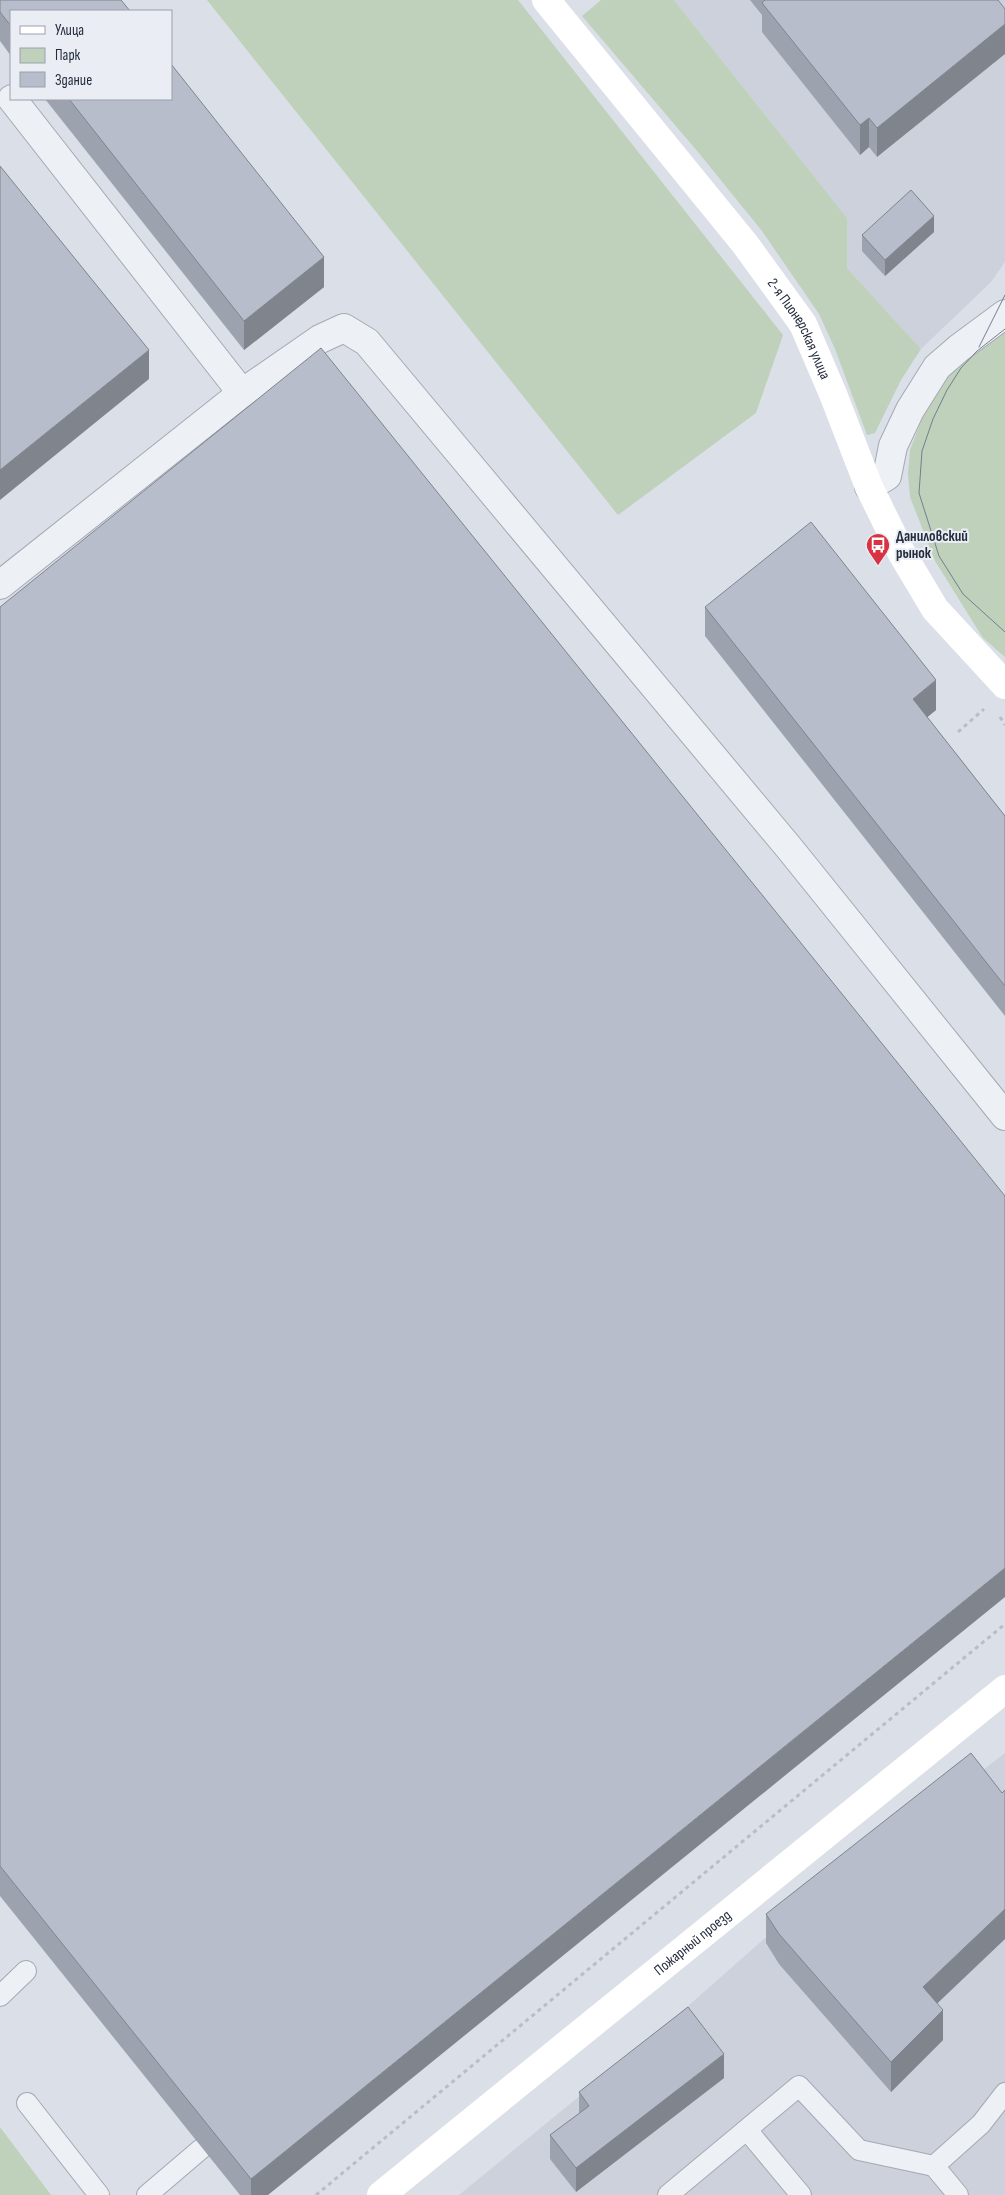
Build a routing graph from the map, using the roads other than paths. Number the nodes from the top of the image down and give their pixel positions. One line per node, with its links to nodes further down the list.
1 (546, 0): 7 (street, 2-я Пионерская улица)
2 (0, 84): 3 (street)
3 (10, 96)
4 (14, 100): 6 (street)
5 (1005, 314): 7 (street)
6 (242, 394): 8 (street); 10 (street)
7 (869, 487): 9 (street, 2-я Пионерская улица)
8 (0, 586)
9 (1005, 685)
10 (1005, 1116)
11 (1005, 1689): 21 (street, Пожарный проезд)
12 (26, 1971): 13 (lane)
13 (0, 1996)
14 (1005, 2093): 18 (lane)
15 (28, 2103): 19 (lane)
16 (747, 2130): 18 (lane); 22 (lane); 23 (lane)
17 (201, 2149): 20 (lane)
18 (934, 2166): 24 (lane)
19 (99, 2195)
20 (147, 2195)
21 (382, 2195)
22 (668, 2195)
23 (801, 2195)
24 (958, 2195)

